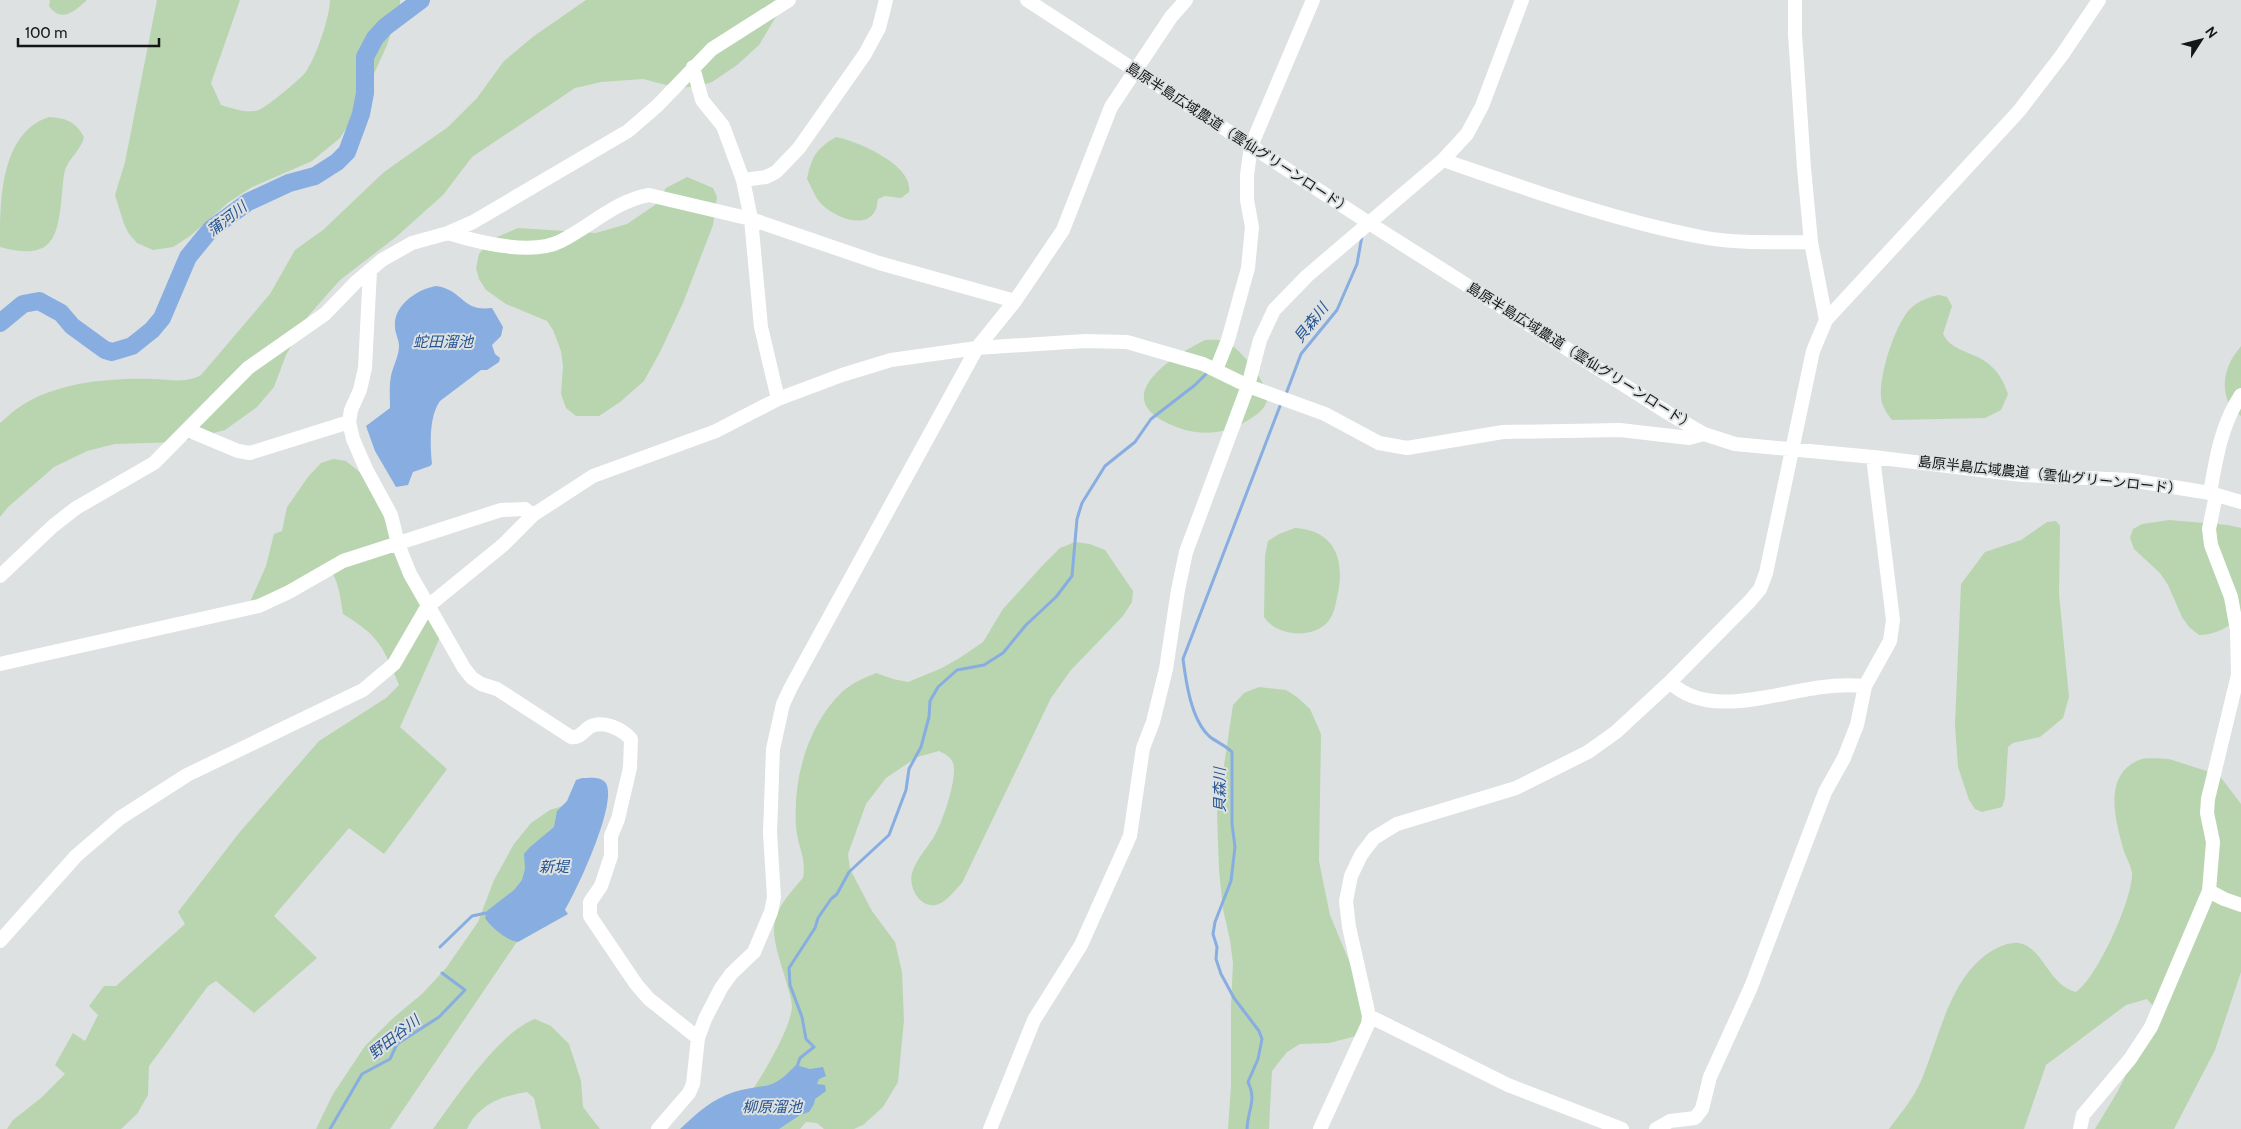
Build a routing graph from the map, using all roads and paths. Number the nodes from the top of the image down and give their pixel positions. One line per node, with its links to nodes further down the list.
1 (789, 0): 9 (street)
2 (886, 0): 13 (street)
3 (1027, 0): 10 (street, 島原半島広域農道（雲仙グリーンロード）)
4 (1186, 0): 10 (street)
5 (1313, 0): 11 (street)
6 (1522, 0): 12 (street)
7 (1795, 0): 17 (street)
8 (2099, 0): 20 (street)
9 (693, 67): 13 (street); 16 (street)
10 (1134, 70): 11 (street, 島原半島広域農道（雲仙グリーンロード）); 19 (street)
11 (1251, 146): 15 (street, 島原半島広域農道（雲仙グリーンロード）); 22 (street)
12 (1443, 160): 15 (street); 17 (street)
13 (743, 180): 14 (street)
14 (751, 218): 16 (street); 19 (street); 25 (street)
15 (1369, 223): 23 (street); 28 (street, 島原半島広域農道（雲仙グリーンロード）)
16 (448, 233): 18 (street)
17 (1811, 242): 20 (street)
18 (370, 270): 26 (street); 27 (street)
19 (1015, 301): 21 (street)
20 (1826, 320): 29 (street)
21 (977, 348): 22 (street); 25 (street); 44 (street)
22 (1216, 370): 23 (street)
23 (1248, 386): 28 (street); 46 (street)
24 (2241, 395): 31 (street)
25 (778, 399): 33 (street)
26 (349, 422): 27 (street); 34 (street)
27 (188, 430): 35 (street)
28 (1704, 434): 29 (street, 島原半島広域農道（雲仙グリーンロード）)
29 (1792, 450): 30 (street, 島原半島広域農道（雲仙グリーンロード）); 38 (street)
30 (1873, 457): 31 (street, 島原半島広域農道（雲仙グリーンロード）); 39 (street)
31 (2213, 494): 32 (street, 島原半島広域農道（雲仙グリーンロード）); 40 (street)
32 (2241, 502)
33 (533, 515): 34 (street); 36 (street)
34 (398, 544): 36 (street); 37 (street)
35 (0, 576)
36 (427, 606): 42 (street); 44 (street)
37 (0, 664)
38 (1670, 682): 39 (street); 43 (street)
39 (1865, 686): 49 (street)
40 (2209, 891): 41 (street); 50 (street)
41 (2241, 905)
42 (0, 940)
43 (1369, 1016): 47 (street); 48 (street)
44 (698, 1038): 45 (street)
45 (658, 1129)
46 (990, 1129)
47 (1320, 1129)
48 (1622, 1129)
49 (1656, 1129)
50 (2080, 1129)

